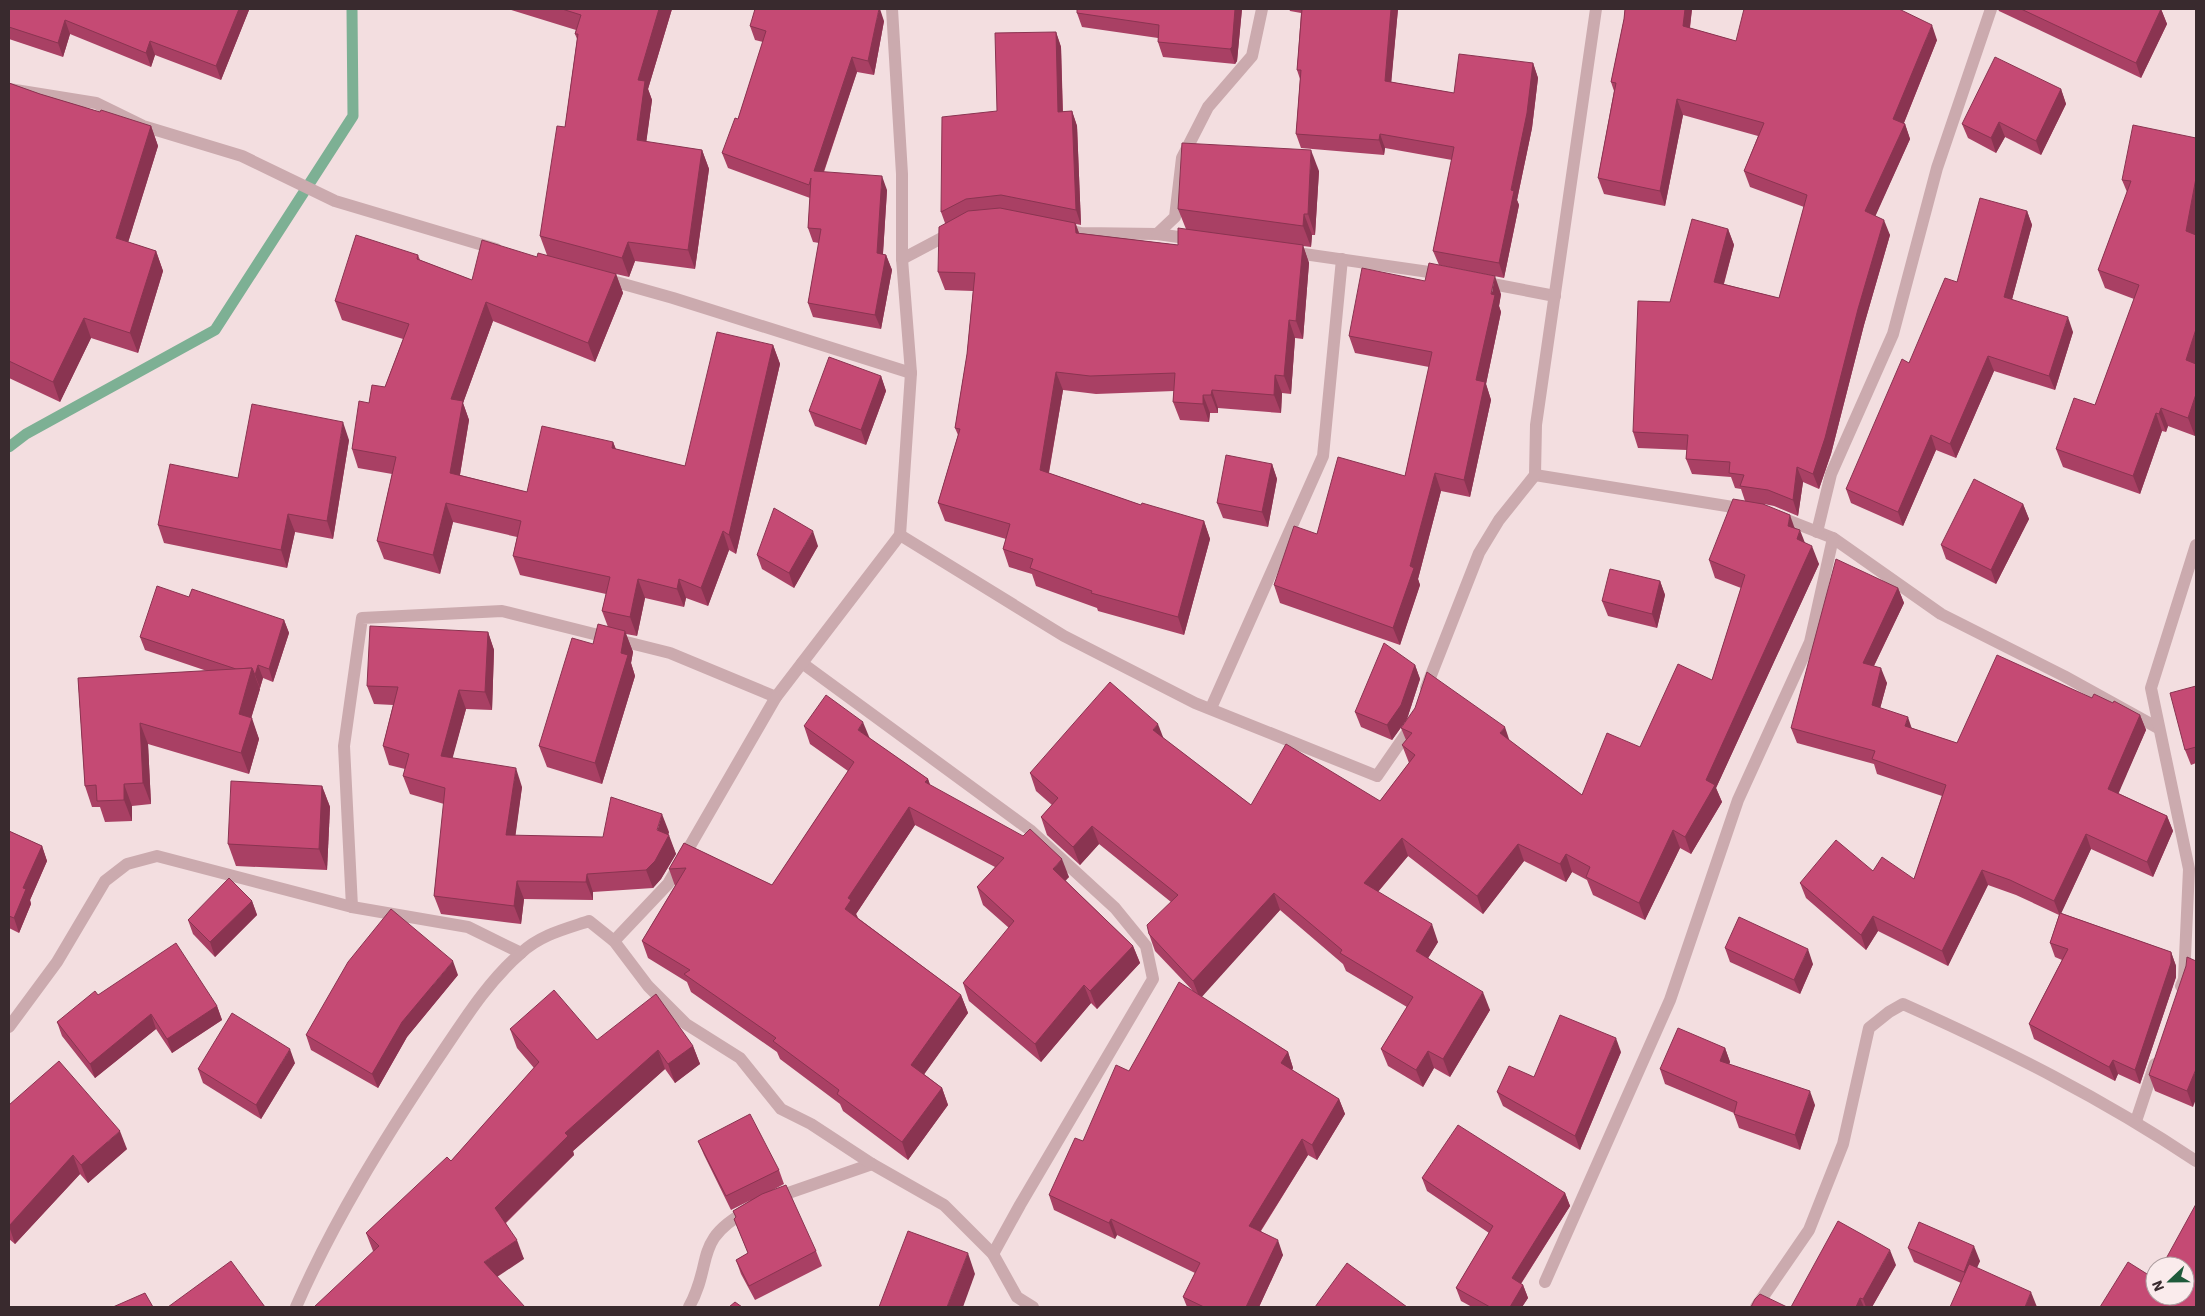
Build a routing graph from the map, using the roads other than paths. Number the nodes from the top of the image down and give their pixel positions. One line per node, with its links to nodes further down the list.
1 (892, 9): 12 (street)
2 (1262, 9): 8 (street)
3 (1596, 9): 17 (street)
4 (1991, 9): 20 (street)
5 (9, 89): 11 (street)
6 (964, 226): 12 (street)
7 (1053, 227): 8 (street)
8 (1157, 234): 9 (street)
9 (1206, 241)
10 (1274, 250): 13 (street)
11 (508, 253)
12 (902, 259): 18 (street)
13 (1342, 259): 15 (street); 27 (street)
14 (591, 275): 18 (street)
15 (1453, 276)
16 (1472, 280): 17 (street)
17 (1555, 296): 19 (street)
18 (911, 373): 21 (street)
19 (1535, 475): 20 (street); 26 (street)
20 (1817, 532): 22 (street)
21 (900, 535): 24 (street); 27 (street)
22 (1833, 538): 29 (street); 40 (street)
23 (2196, 545): 29 (street)
24 (802, 663): 25 (street); 39 (street)
25 (776, 697): 30 (street); 31 (street)
26 (1422, 698)
27 (1211, 708): 28 (street)
28 (1416, 715)
29 (2158, 728): 33 (street)
30 (352, 907): 32 (street); 34 (street)
31 (614, 941): 32 (street); 38 (street)
32 (521, 953): 42 (street)
33 (2178, 998)
34 (9, 1027)
35 (2158, 1055): 36 (street)
36 (2136, 1121): 37 (street); 45 (street)
37 (2196, 1161)
38 (872, 1164): 39 (street); 43 (street)
39 (993, 1254): 41 (street)
40 (1544, 1282)
41 (1015, 1302): 44 (street)
42 (296, 1307)
43 (690, 1307)
44 (1033, 1307)
45 (1756, 1307)

